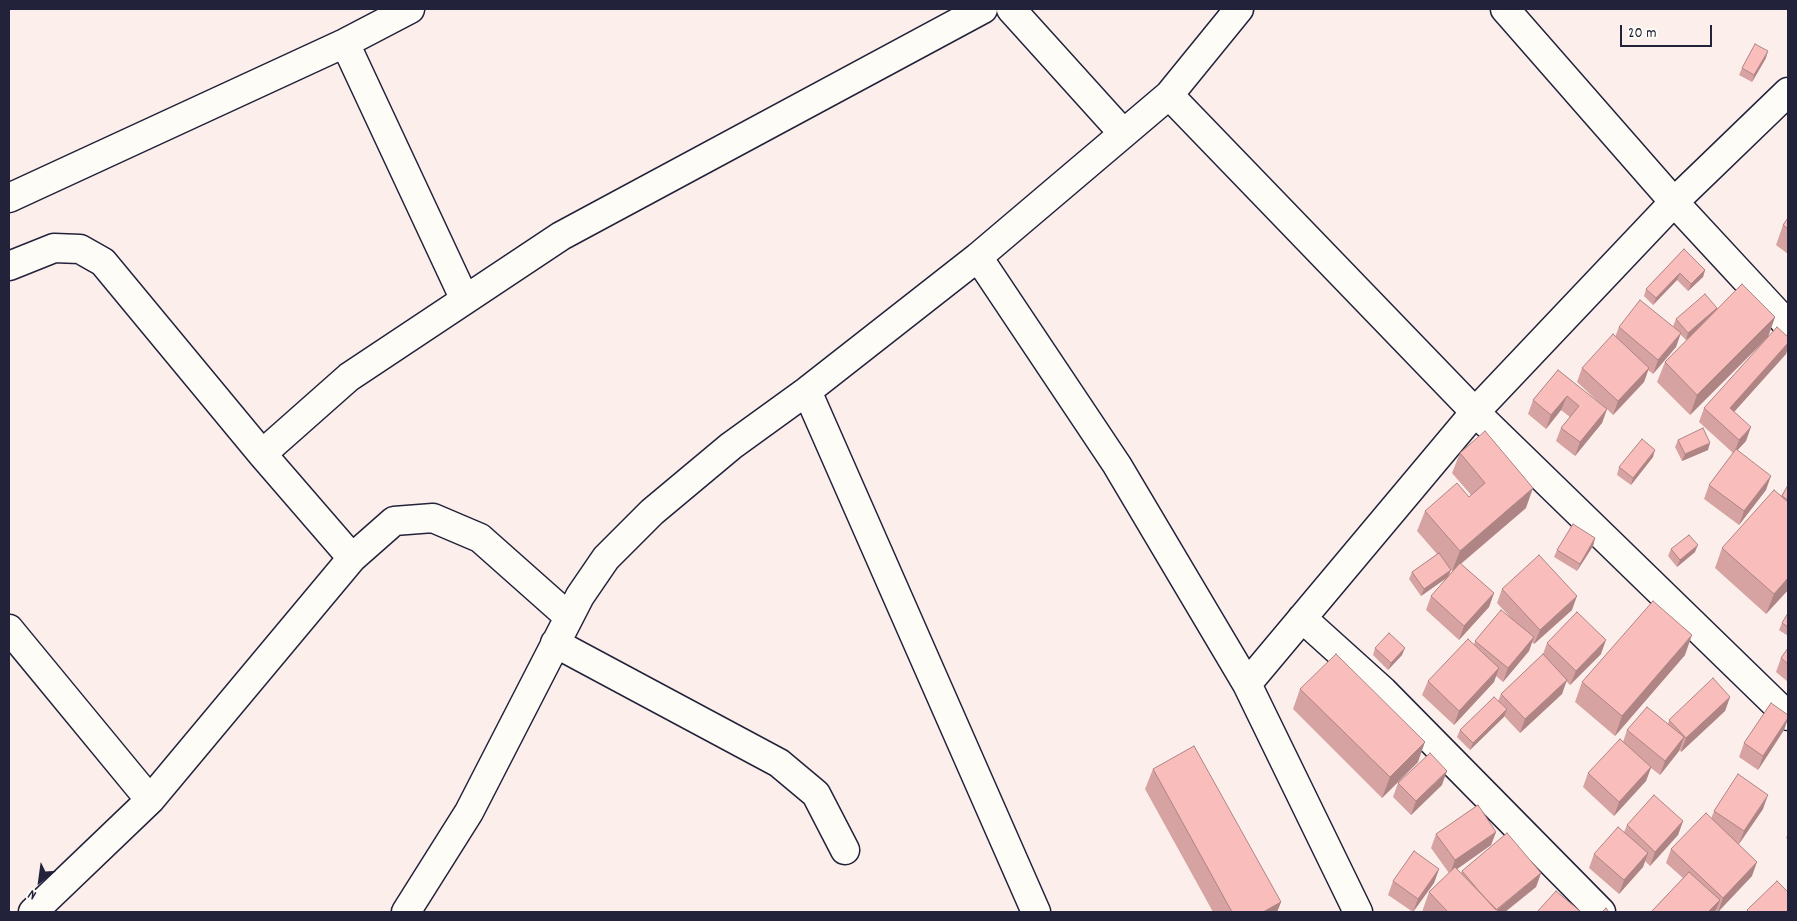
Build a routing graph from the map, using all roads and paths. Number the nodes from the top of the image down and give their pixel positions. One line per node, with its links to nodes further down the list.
1 (410, 9): 6 (street)
2 (983, 9): 14 (street)
3 (1011, 9): 9 (street)
4 (1239, 9): 8 (street)
5 (1504, 9): 11 (street)
6 (345, 43): 10 (street); 14 (street)
7 (1788, 92): 11 (street)
8 (1169, 95): 9 (street); 17 (street)
9 (1123, 133): 12 (street)
10 (9, 198)
11 (1674, 202): 15 (street); 17 (street)
12 (978, 257): 16 (street); 24 (street)
13 (9, 266): 18 (street)
14 (465, 300): 18 (street)
15 (1788, 325)
16 (807, 391): 20 (street); 30 (street)
17 (1475, 412): 21 (street); 25 (street)
18 (262, 454): 19 (street)
19 (352, 558): 20 (street); 26 (street)
20 (569, 617): 23 (street)
21 (1302, 618): 24 (street); 32 (street)
22 (9, 629): 26 (street)
23 (555, 644): 27 (street); 29 (street)
24 (1246, 684): 31 (street)
25 (1788, 716)
26 (150, 800): 28 (street)
27 (845, 850)
28 (34, 912)
29 (406, 912)
30 (1036, 912)
31 (1358, 912)
32 (1601, 912)

